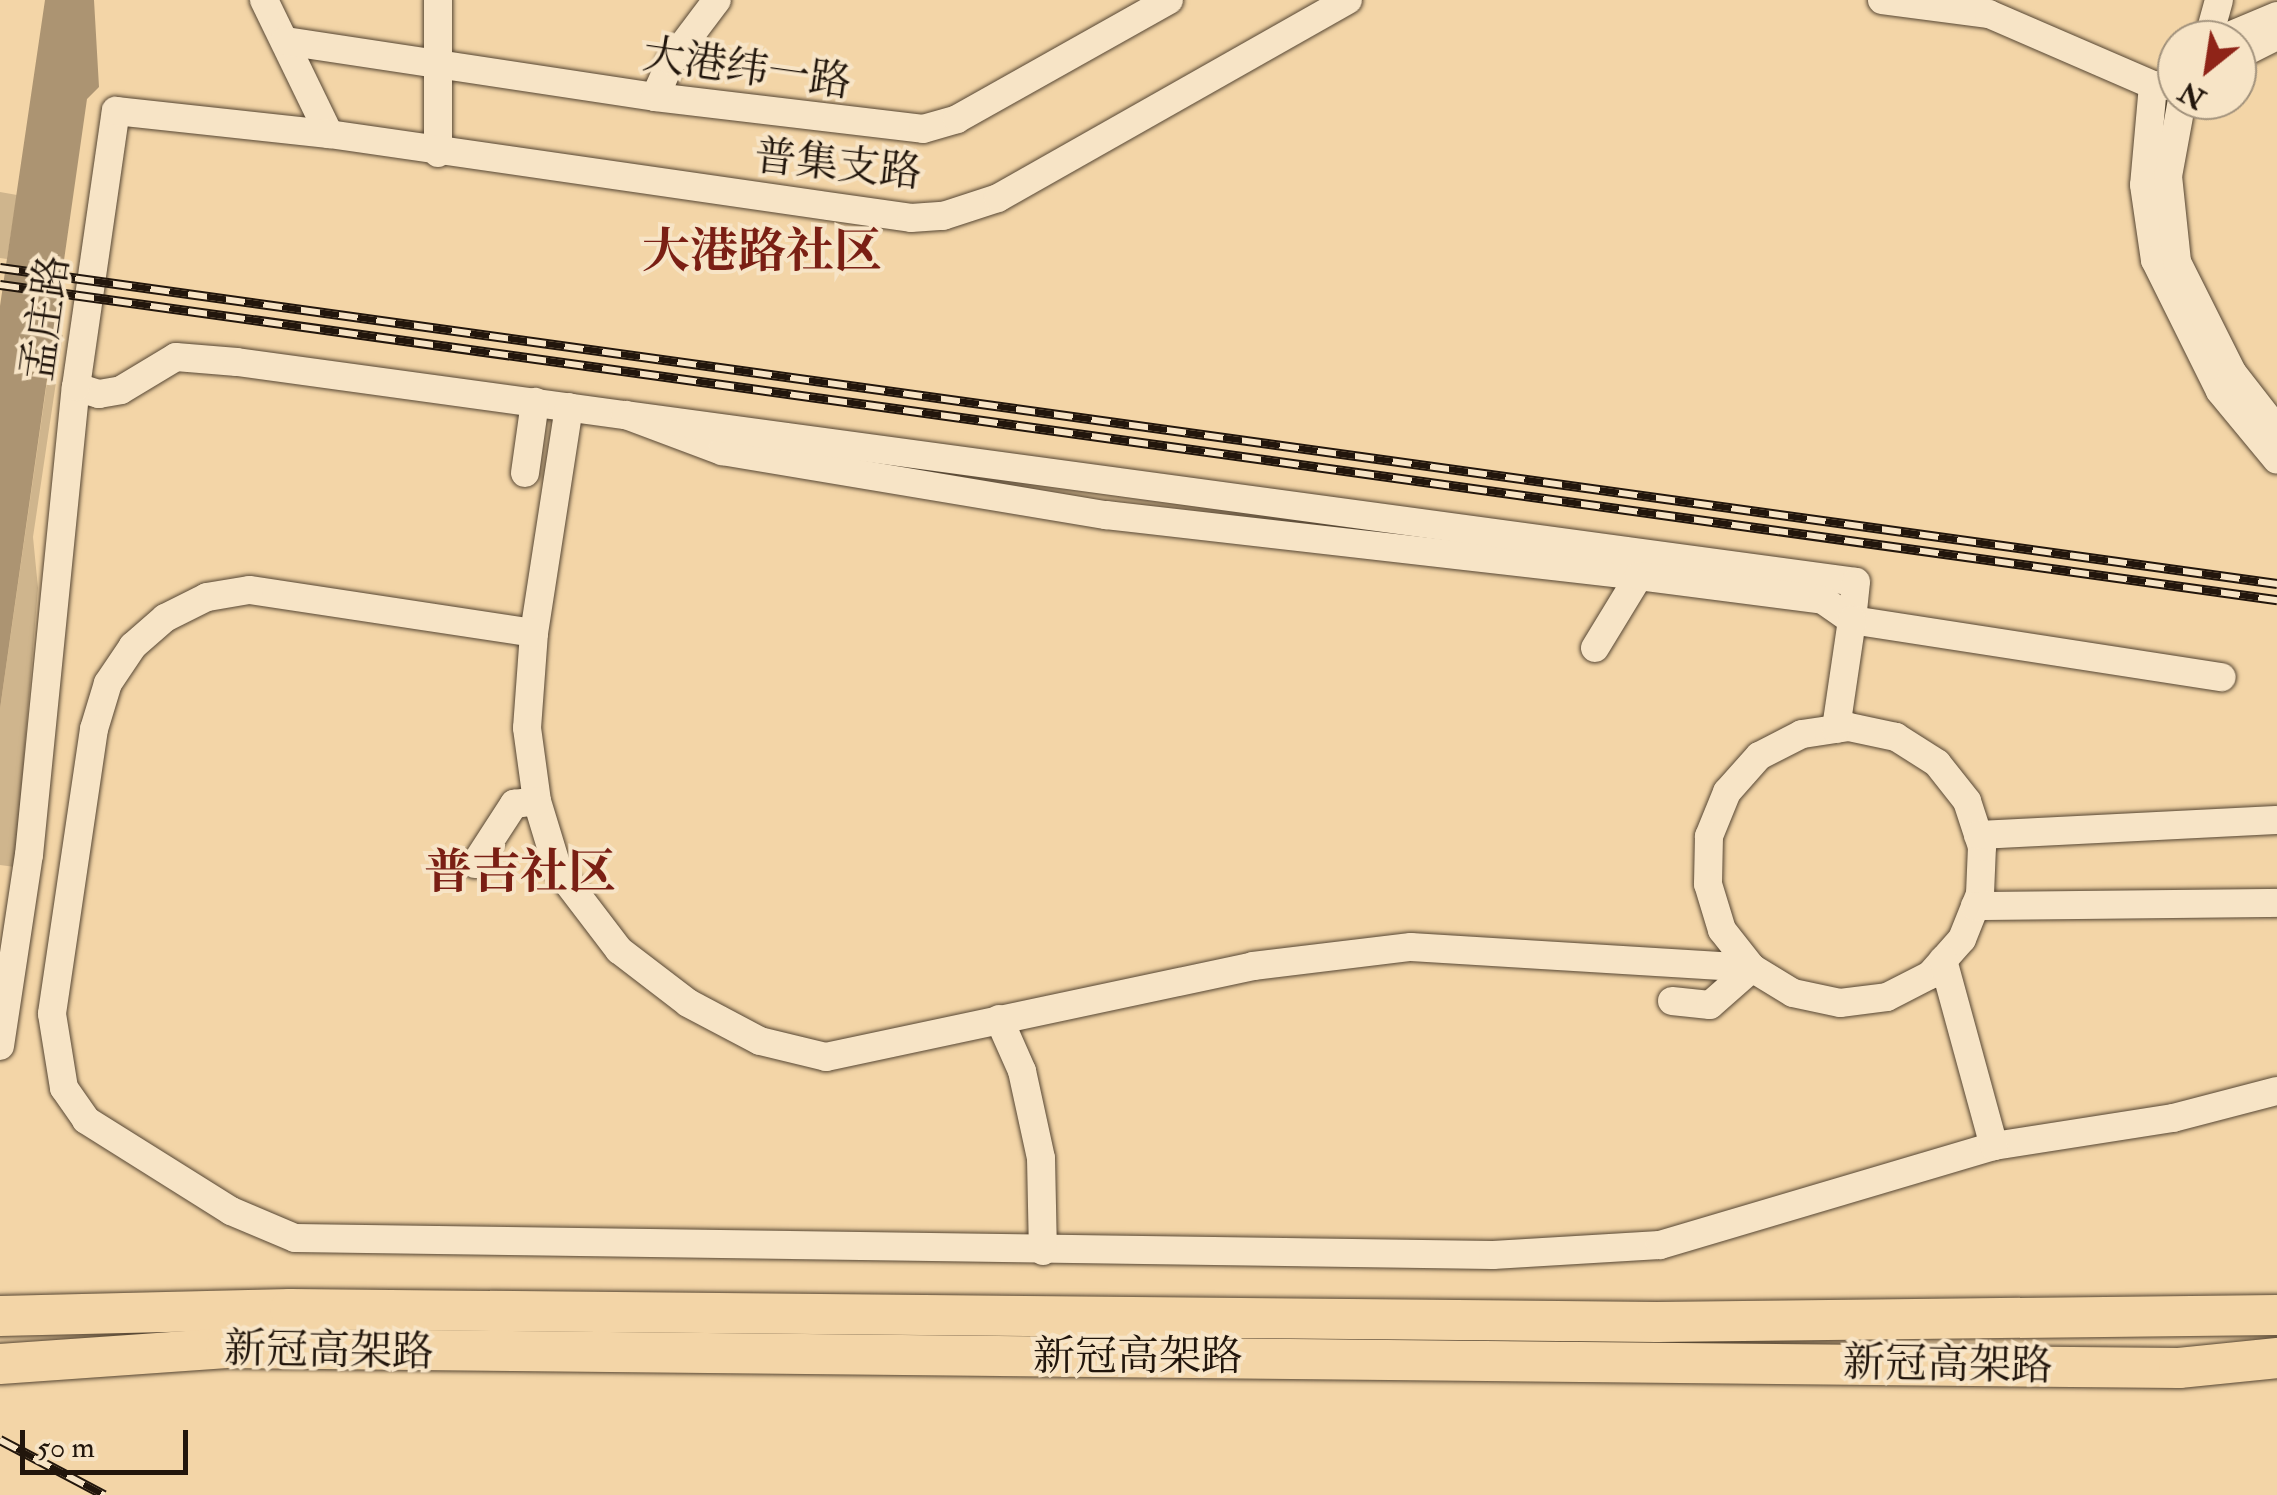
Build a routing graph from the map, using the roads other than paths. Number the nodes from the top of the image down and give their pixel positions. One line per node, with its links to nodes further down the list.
1 (264, 0): 8 (street)
2 (438, 0): 9 (street)
3 (717, 0): 11 (street)
4 (1169, 0): 11 (street, 大港纬一路)
5 (1348, 0): 15 (street, 普集支路)
6 (1882, 0): 7 (street)
7 (1985, 7): 10 (street)
8 (285, 41): 9 (street, 大港纬一路); 14 (street)
9 (443, 62): 11 (street, 大港纬一路); 15 (street)
10 (2157, 82)
11 (655, 98)
12 (2158, 120): 21 (street)
13 (2178, 120): 20 (street)
14 (328, 134): 15 (street, 普集支路); 16 (street, 孟庄路)
15 (438, 153)
16 (76, 387): 17 (street); 39 (street, 孟庄路)
17 (535, 402): 18 (street); 22 (street)
18 (568, 407): 19 (street); 25 (street)
19 (626, 414): 23 (street); 24 (street)
20 (2277, 430)
21 (2277, 460)
22 (526, 473)
23 (1639, 576): 24 (street); 26 (street)
24 (1852, 620): 27 (street); 28 (street)
25 (534, 632): 29 (street); 42 (street)
26 (1595, 648)
27 (2222, 678)
28 (1836, 730): 31 (street); 36 (street)
29 (537, 801): 32 (street); 38 (street)
30 (2277, 820): 31 (street)
31 (1978, 835): 34 (street)
32 (475, 864)
33 (2277, 904): 34 (street)
34 (1975, 906): 35 (street)
35 (1943, 960): 36 (street); 41 (street)
36 (1752, 968): 37 (street); 38 (street)
37 (1672, 1001)
38 (998, 1020): 42 (street)
39 (0, 1046)
40 (2277, 1090): 41 (street)
41 (1994, 1146): 42 (street)
42 (1043, 1251)
43 (2277, 1288): 46 (highway)
44 (2277, 1315): 46 (highway, 新冠高架路)
45 (0, 1316): 46 (highway, 新冠高架路)
46 (2122, 1321)
47 (2277, 1358): 49 (highway, 新冠高架路)
48 (0, 1364): 49 (highway, 新冠高架路)
49 (2179, 1368): 50 (highway)
50 (2277, 1372)

